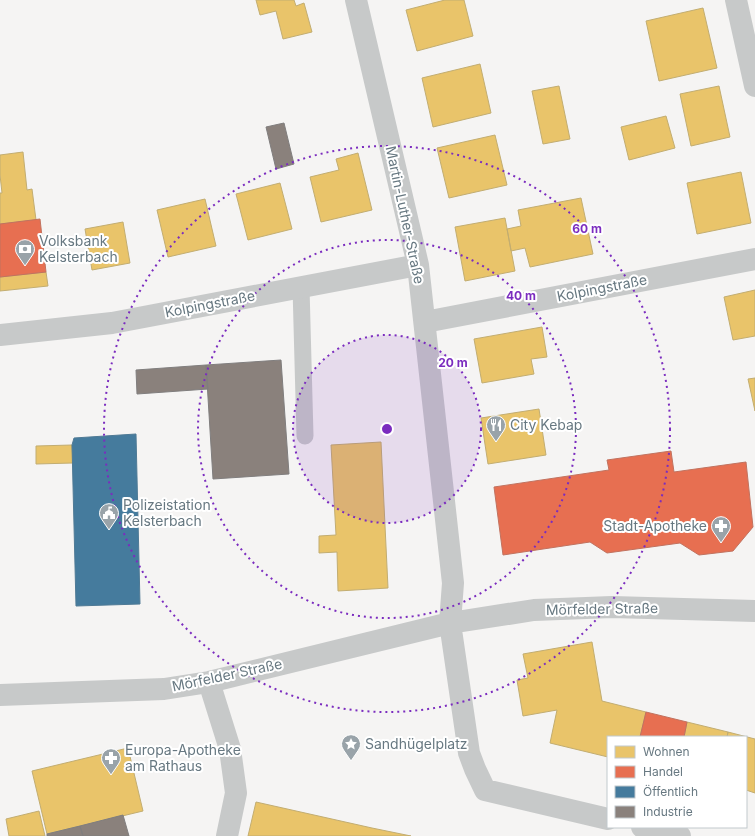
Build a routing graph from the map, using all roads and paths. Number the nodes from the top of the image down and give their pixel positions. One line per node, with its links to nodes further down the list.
1 (356, 0): 5 (street, Martin-Luther-Straße)
2 (736, 0): 3 (street)
3 (755, 86)
4 (755, 259): 7 (street, Kolpingstraße)
5 (418, 265): 6 (street, Kolpingstraße); 7 (street, Martin-Luther-Straße)
6 (301, 287): 8 (street, Kolpingstraße); 9 (lane)
7 (425, 322): 11 (street, Martin-Luther-Straße)
8 (0, 335)
9 (305, 436)
10 (755, 611): 11 (street, Mörfelder Straße)
11 (450, 623): 12 (street, Mörfelder Straße); 14 (street)
12 (209, 682): 13 (street, Mörfelder Straße); 16 (street)
13 (0, 695)
14 (607, 819)
15 (646, 828): 17 (street)
16 (227, 836)
17 (680, 836)

